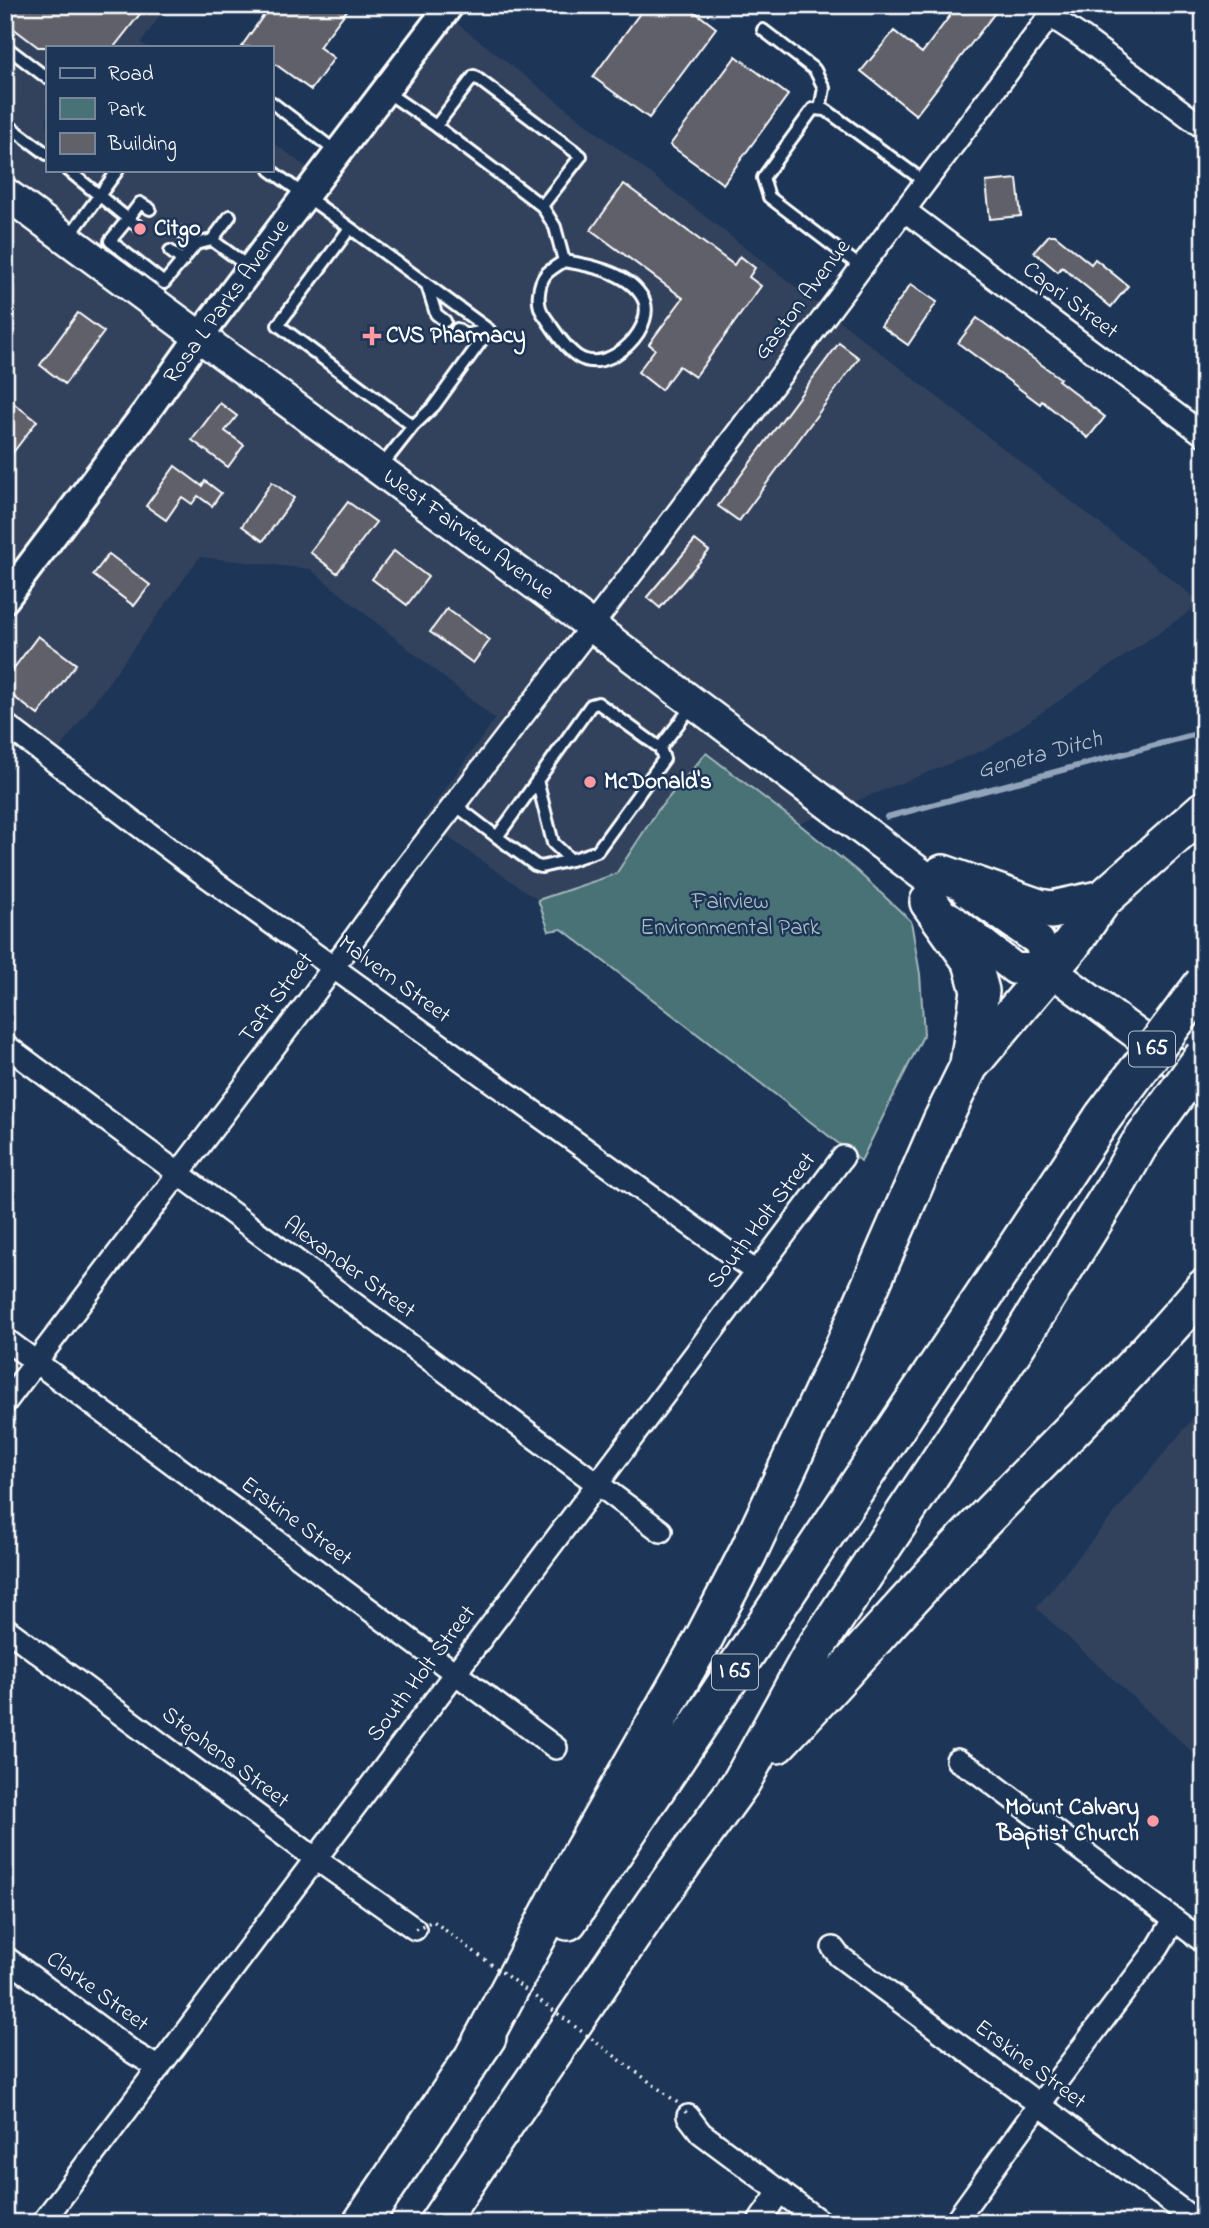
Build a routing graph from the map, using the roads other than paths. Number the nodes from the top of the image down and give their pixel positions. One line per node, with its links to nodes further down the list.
1 (450, 5): 6 (street, Rosa L Parks Avenue)
2 (1054, 11): 11 (street); 17 (street, Gaston Avenue)
3 (763, 30): 8 (lane)
4 (5, 46): 5 (lane)
5 (46, 77)
6 (385, 91): 10 (lane); 13 (street, Rosa L Parks Avenue)
7 (273, 104): 13 (lane)
8 (820, 109): 17 (lane); 35 (lane)
9 (5, 122): 12 (lane)
10 (436, 126): 21 (lane); 21 (lane)
11 (1204, 128)
12 (46, 153)
13 (338, 153): 20 (street, Rosa L Parks Avenue)
14 (71, 172): 19 (lane)
15 (116, 172): 19 (lane)
16 (273, 172): 20 (lane)
17 (925, 182): 23 (street, Gaston Avenue)
18 (5, 193): 29 (main road, West Fairview Avenue)
19 (100, 194): 25 (lane); 29 (lane)
20 (305, 196): 27 (lane); 36 (street, Rosa L Parks Avenue)
21 (542, 206): 34 (lane)
22 (149, 209): 25 (lane)
23 (904, 210): 35 (street, Gaston Avenue); 43 (street, Capri Street)
24 (230, 216): 30 (lane)
25 (128, 219): 26 (lane); 33 (lane)
26 (138, 226)
27 (350, 228): 37 (lane); 42 (lane)
28 (182, 233): 31 (lane)
29 (67, 239): 41 (main road, West Fairview Avenue)
30 (212, 240): 31 (lane); 36 (lane)
31 (196, 244): 33 (lane)
32 (170, 250): 33 (lane)
33 (183, 261)
34 (564, 261): 34 (lane)
35 (861, 267): 46 (street, Gaston Avenue)
36 (250, 268): 41 (street, Rosa L Parks Avenue)
37 (428, 285): 38 (lane); 40 (lane)
38 (445, 321)
39 (457, 329): 40 (lane)
40 (489, 330): 42 (lane)
41 (199, 337): 44 (main road, West Fairview Avenue); 45 (street, Rosa L Parks Avenue)
42 (413, 426): 44 (lane)
43 (1204, 435)
44 (379, 470): 46 (main road, West Fairview Avenue)
45 (5, 600)
46 (590, 625): 47 (main road, West Fairview Avenue); 51 (street, Taft Street)
47 (694, 703): 49 (lane); 55 (main road, West Fairview Avenue)
48 (5, 724): 57 (street, Malvern Street)
49 (660, 748): 50 (lane); 54 (lane)
50 (537, 780): 53 (lane); 54 (lane)
51 (454, 804): 53 (lane); 57 (street, Taft Street)
52 (1204, 810): 56 (highway)
53 (498, 837): 54 (lane)
54 (570, 860)
55 (933, 885): 56 (highway); 58 (main road, West Fairview Avenue); 62 (highway)
56 (1102, 899): 58 (highway)
57 (333, 968): 65 (street, Taft Street); 66 (street, Malvern Street)
58 (1049, 969): 62 (highway); 63 (main road)
59 (1204, 983): 84 (highway, I 65, bridge)
60 (5, 1045): 65 (street, Alexander Street)
61 (1204, 1056): 77 (highway, I 65, bridge)
62 (969, 1066): 84 (highway)
63 (1204, 1084)
64 (843, 1157): 66 (street, South Holt Street)
65 (177, 1174): 69 (street, Taft Street); 71 (street, Alexander Street)
66 (756, 1272): 71 (street, South Holt Street)
67 (1204, 1288): 77 (highway)
68 (5, 1339): 69 (street, Erskine Street)
69 (35, 1362): 70 (street, Taft Street); 74 (street, Erskine Street)
70 (5, 1403)
71 (598, 1484): 72 (street, Alexander Street); 74 (street, South Holt Street)
72 (661, 1531)
73 (5, 1628): 78 (street, Stephens Street)
74 (456, 1673): 75 (street, Erskine Street); 78 (street, South Holt Street)
75 (556, 1748)
76 (957, 1760): 79 (street)
77 (742, 1780): 91 (highway, I 65)
78 (316, 1859): 80 (street, Stephens Street); 85 (street, South Holt Street)
79 (1174, 1920): 81 (street); 86 (street)
80 (415, 1929)
81 (1204, 1942)
82 (833, 1948): 86 (street, Erskine Street)
83 (5, 1957): 85 (street, Clarke Street)
84 (472, 2058): 90 (highway, I 65)
85 (159, 2068): 89 (street, South Holt Street)
86 (1039, 2105): 94 (street); 95 (street, Erskine Street)
87 (688, 2116): 88 (street)
88 (780, 2191): 92 (street); 93 (street)
89 (42, 2223)
90 (362, 2223)
91 (438, 2223)
92 (758, 2223)
93 (822, 2223)
94 (954, 2223)
95 (1199, 2223)

